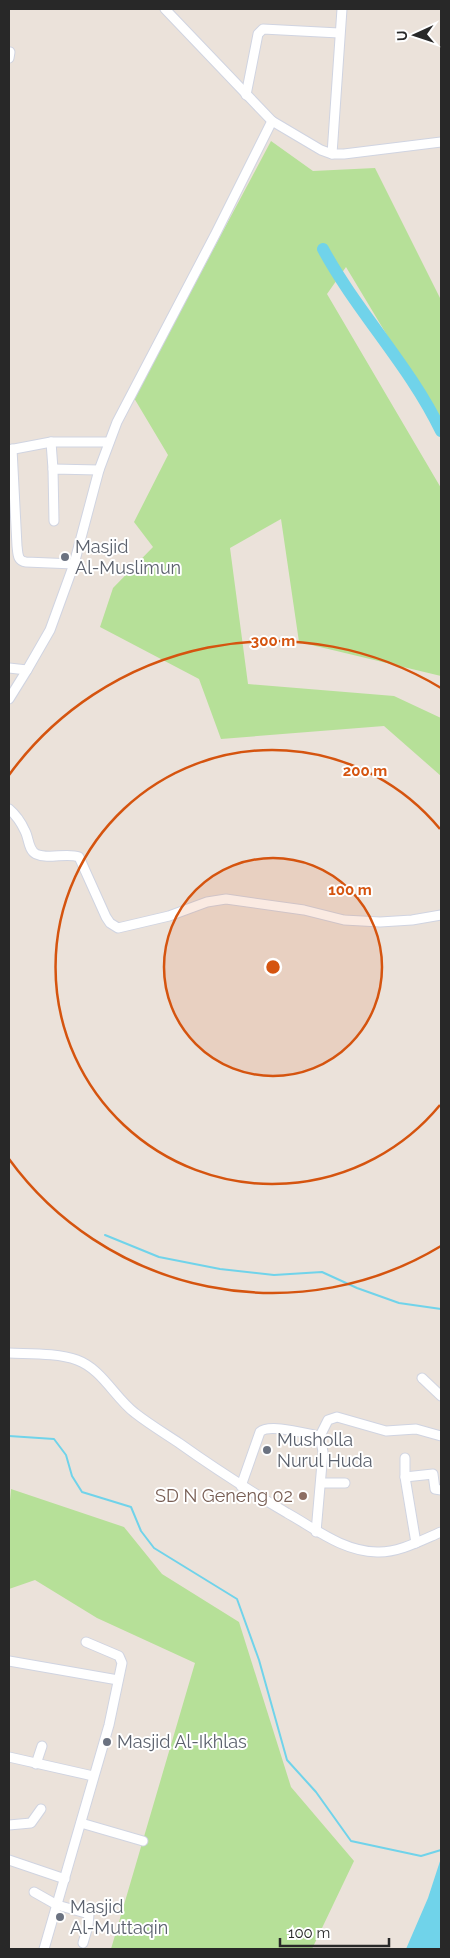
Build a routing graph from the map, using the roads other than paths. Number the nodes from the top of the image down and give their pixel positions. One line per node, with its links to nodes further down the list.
1 (165, 9): 4 (street)
2 (342, 9): 3 (street)
3 (339, 32): 4 (street); 7 (street)
4 (246, 95): 5 (street)
5 (272, 121): 7 (street); 9 (street)
6 (441, 142): 7 (street)
7 (332, 154)
8 (51, 442): 9 (street); 10 (street); 11 (street)
9 (109, 442): 12 (street)
10 (10, 449): 14 (street)
11 (53, 469): 12 (street); 13 (street)
12 (100, 470): 14 (street)
13 (54, 521)
14 (74, 564): 16 (street)
15 (9, 668): 16 (street)
16 (27, 670): 17 (street)
17 (9, 699)
18 (9, 809): 19 (street)
19 (441, 915)
20 (9, 1354): 29 (street)
21 (422, 1378): 22 (street)
22 (441, 1396)
23 (320, 1436): 24 (street); 27 (street); 29 (street)
24 (441, 1436)
25 (405, 1458): 26 (street)
26 (405, 1477): 30 (street); 33 (street)
27 (321, 1483): 28 (street); 31 (street)
28 (345, 1483)
29 (241, 1486): 31 (street)
30 (441, 1490)
31 (316, 1532): 33 (street)
32 (441, 1532): 33 (street)
33 (416, 1543)
34 (86, 1642): 36 (street)
35 (9, 1662): 36 (street)
36 (118, 1680): 40 (street)
37 (42, 1746): 39 (street)
38 (9, 1757): 39 (street)
39 (36, 1764): 40 (street)
40 (93, 1776): 42 (street)
41 (41, 1810): 43 (street)
42 (81, 1823): 44 (street); 46 (street)
43 (9, 1825)
44 (143, 1840)
45 (9, 1860): 46 (street)
46 (65, 1879): 48 (street)
47 (34, 1892): 48 (street)
48 (57, 1905): 49 (street); 50 (street)
49 (83, 1943)
50 (44, 1949)

